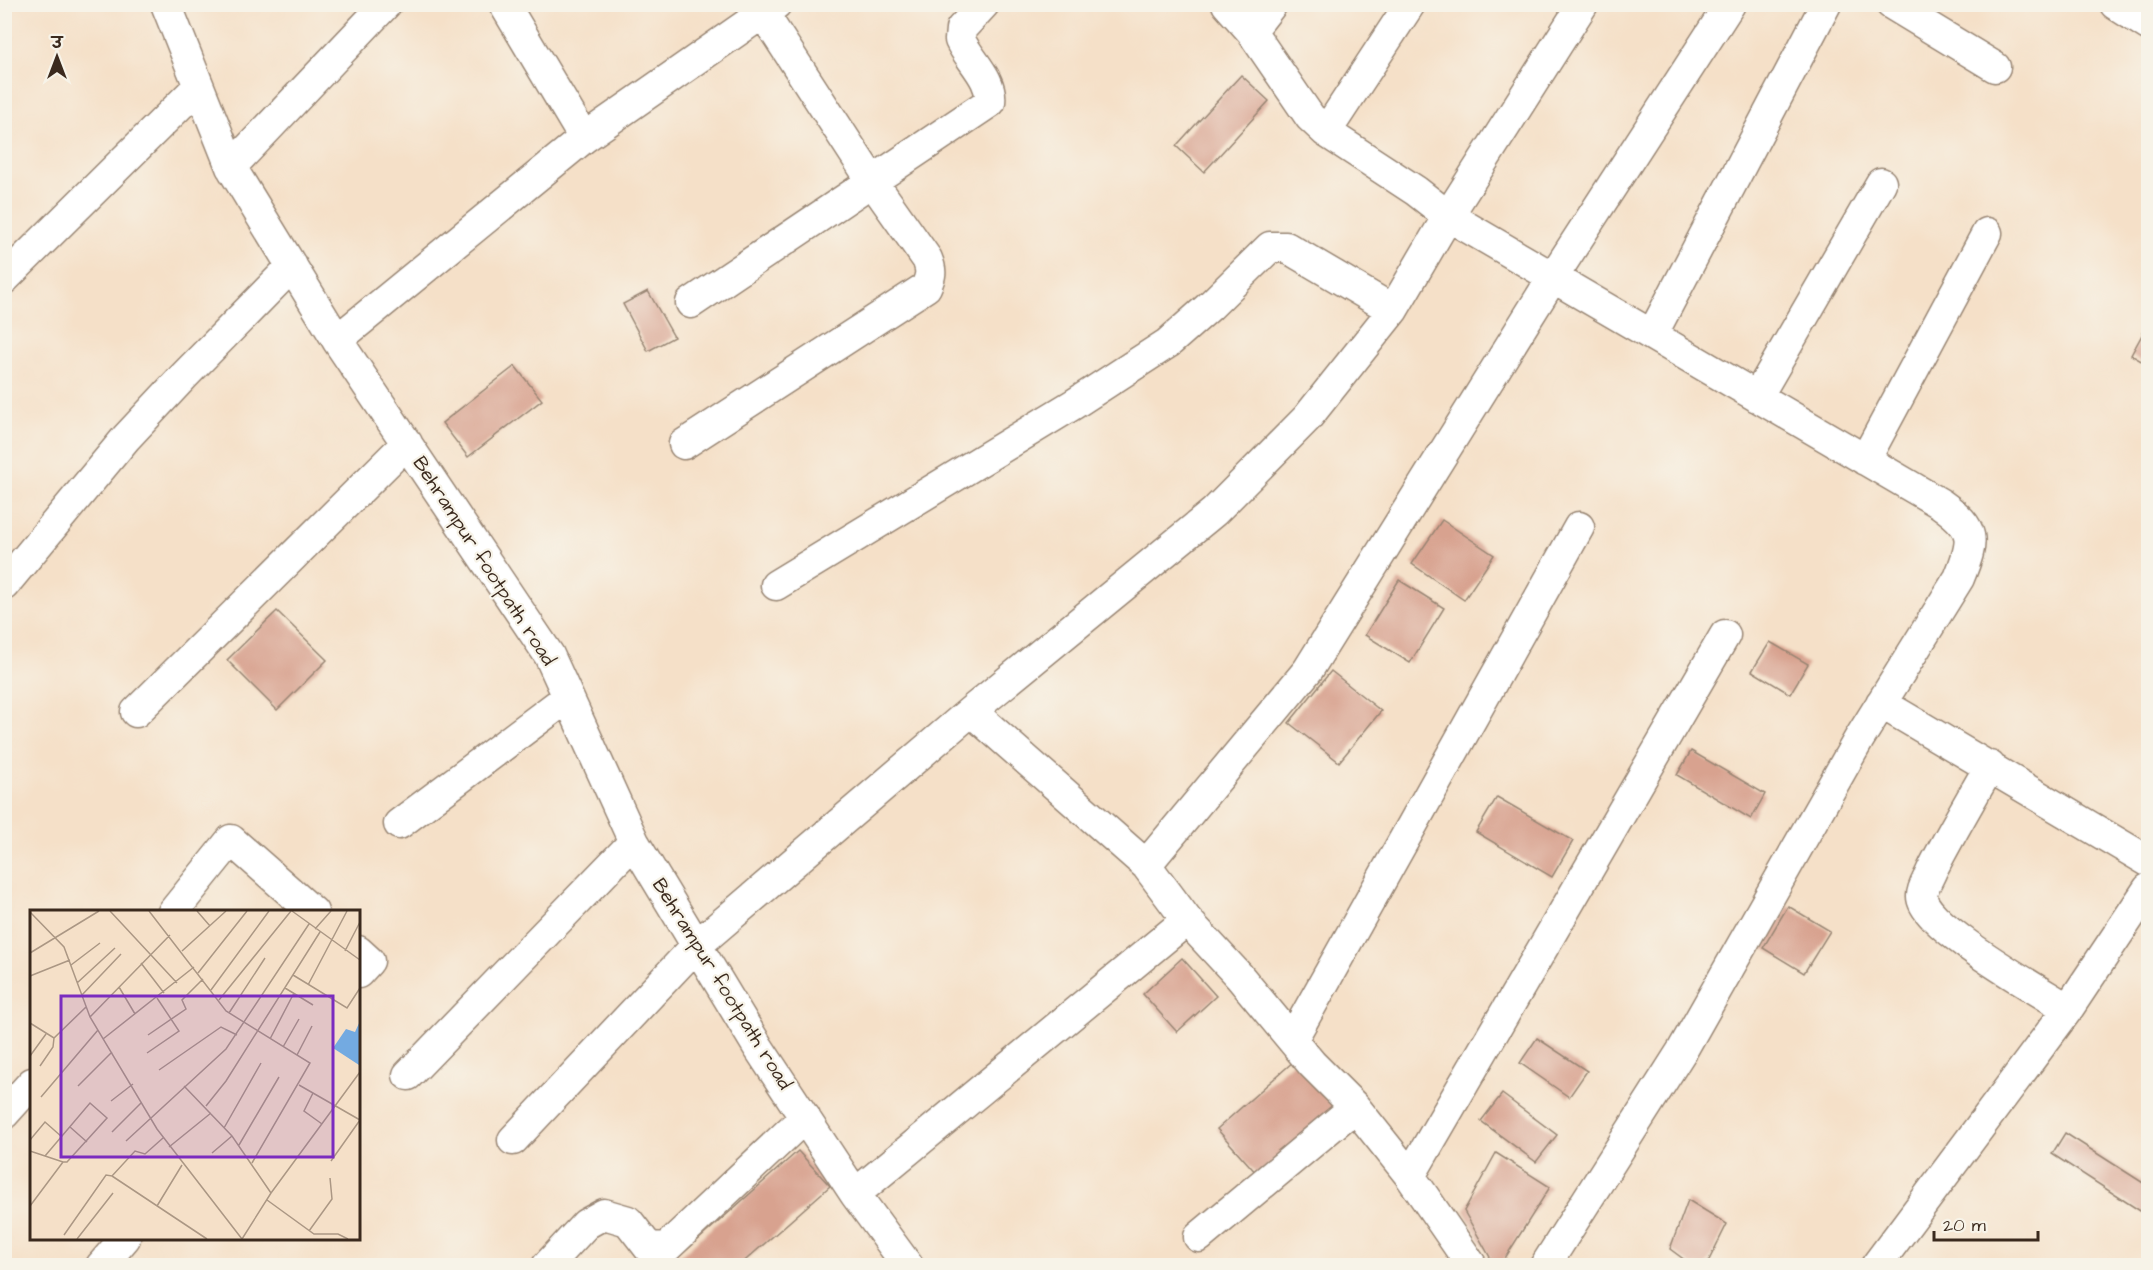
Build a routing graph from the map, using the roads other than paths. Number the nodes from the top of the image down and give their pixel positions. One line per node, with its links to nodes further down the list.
1 (166, 4): 17 (street, Behrampur footpath road)
2 (386, 4): 20 (street)
3 (504, 4): 19 (street)
4 (984, 4): 21 (street)
5 (1227, 4): 15 (street)
6 (1272, 4): 15 (street)
7 (1410, 4): 18 (street)
8 (1583, 4): 23 (street)
9 (1730, 4): 26 (street)
10 (1826, 4): 30 (street)
11 (1891, 4): 16 (street)
12 (2115, 4): 14 (street)
13 (769, 9): 19 (street); 21 (street)
14 (2148, 25)
15 (1251, 31): 18 (street)
16 (1995, 67)
17 (198, 87): 20 (street, Behrampur footpath road); 27 (street)
18 (1326, 132): 23 (street)
19 (584, 138): 31 (street)
20 (231, 167): 25 (street, Behrampur footpath road)
21 (872, 181): 28 (street); 34 (street)
22 (1881, 183): 32 (street)
23 (1448, 216): 26 (street); 29 (street)
24 (1988, 233): 35 (street)
25 (292, 266): 31 (street, Behrampur footpath road); 37 (street)
26 (1553, 277): 30 (street); 48 (street)
27 (4, 279)
28 (692, 303)
29 (1393, 310): 38 (street); 42 (street)
30 (1652, 335): 32 (street)
31 (337, 340): 33 (street, Behrampur footpath road)
32 (1757, 397): 35 (street)
33 (406, 443): 40 (street, Behrampur footpath road); 43 (street)
34 (684, 444)
35 (1865, 460): 41 (street)
36 (1579, 527): 57 (street)
37 (4, 585)
38 (776, 585)
39 (1725, 635): 64 (street)
40 (568, 697): 45 (street); 46 (street, Behrampur footpath road)
41 (1881, 703): 44 (street); 72 (street)
42 (971, 711): 48 (street); 53 (street)
43 (136, 712)
44 (1990, 766): 47 (street); 56 (street)
45 (399, 824)
46 (634, 842): 53 (street, Behrampur footpath road); 58 (street)
47 (2148, 861)
48 (1146, 865): 52 (street)
49 (2148, 889): 56 (street)
50 (175, 910): 51 (street)
51 (311, 910)
52 (1187, 920): 57 (street); 65 (street)
53 (697, 945): 62 (street, Behrampur footpath road); 63 (street)
54 (360, 953): 55 (street)
55 (360, 971)
56 (2068, 1009): 73 (street)
57 (1292, 1040): 60 (street)
58 (408, 1075)
59 (30, 1085): 61 (street)
60 (1354, 1107): 64 (street); 66 (street)
61 (6, 1108)
62 (805, 1117): 65 (street, Behrampur footpath road); 69 (street)
63 (513, 1140)
64 (1410, 1176): 71 (street)
65 (855, 1194): 70 (street, Behrampur footpath road)
66 (1199, 1237)
67 (124, 1240): 68 (street)
68 (101, 1266)
69 (547, 1266)
70 (908, 1266)
71 (1472, 1266)
72 (1545, 1266)
73 (1876, 1266)

